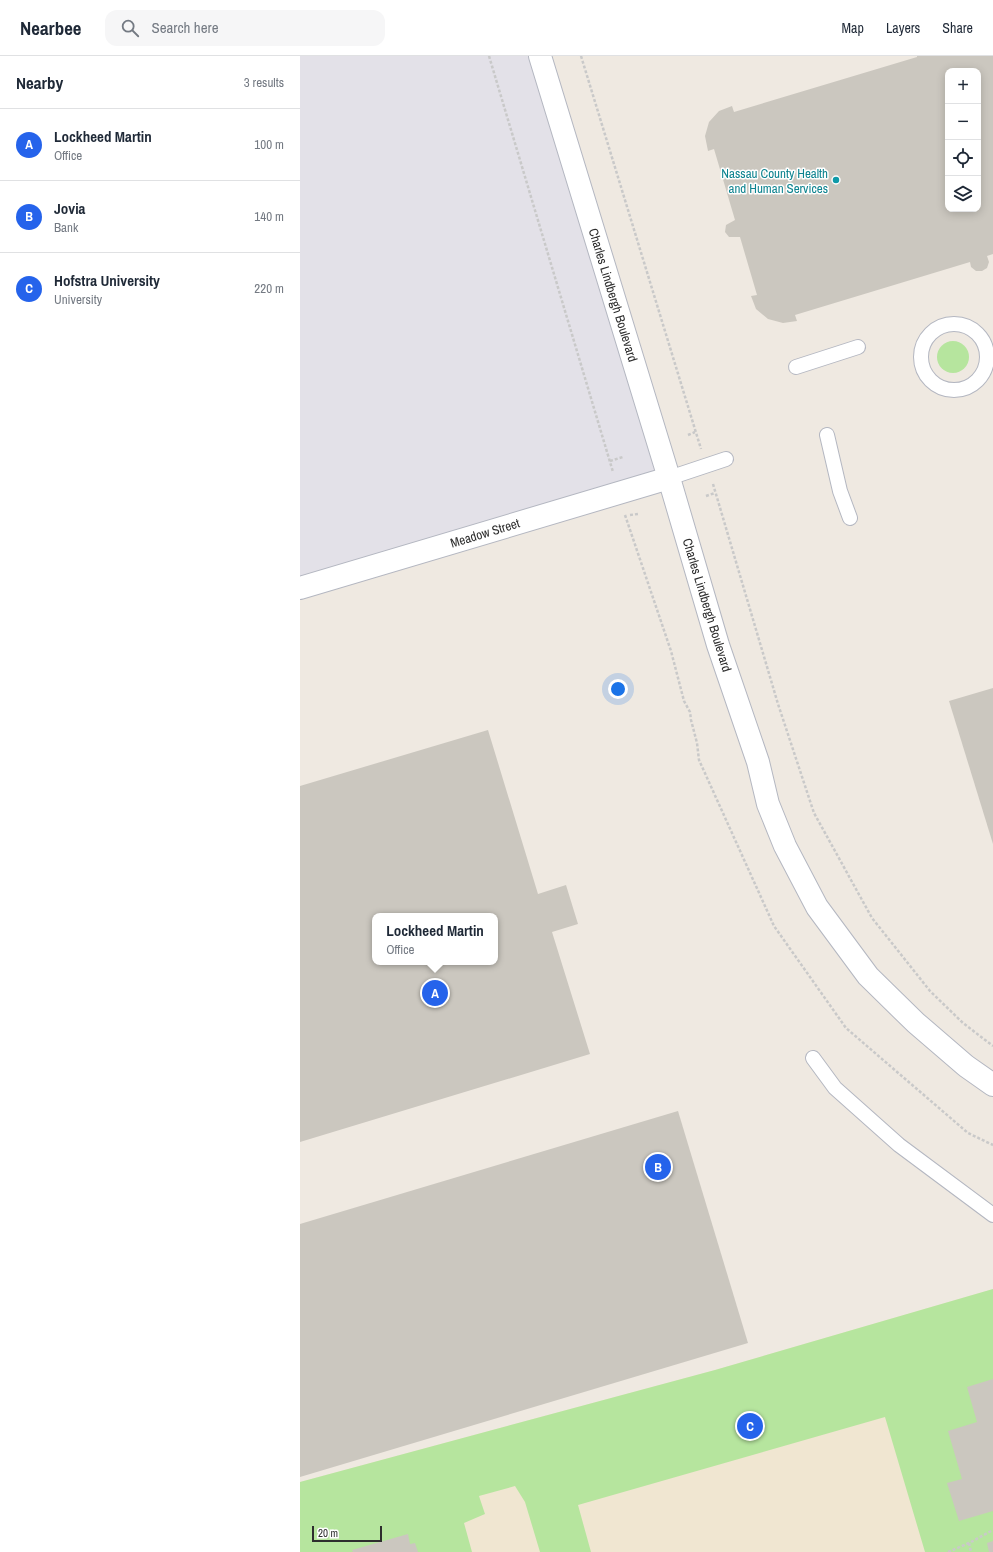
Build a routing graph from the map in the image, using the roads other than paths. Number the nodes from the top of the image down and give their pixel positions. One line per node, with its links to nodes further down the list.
1 (540, 56): 7 (street, Charles Lindbergh Boulevard)
2 (858, 347): 3 (lane)
3 (796, 367)
4 (934, 383): 4 (lane)
5 (827, 435): 8 (lane)
6 (726, 459): 7 (lane)
7 (669, 478): 9 (street, Meadow Street); 11 (street, Charles Lindbergh Boulevard)
8 (850, 518)
9 (300, 588)
10 (813, 1058): 12 (lane)
11 (993, 1085)
12 (993, 1215)

